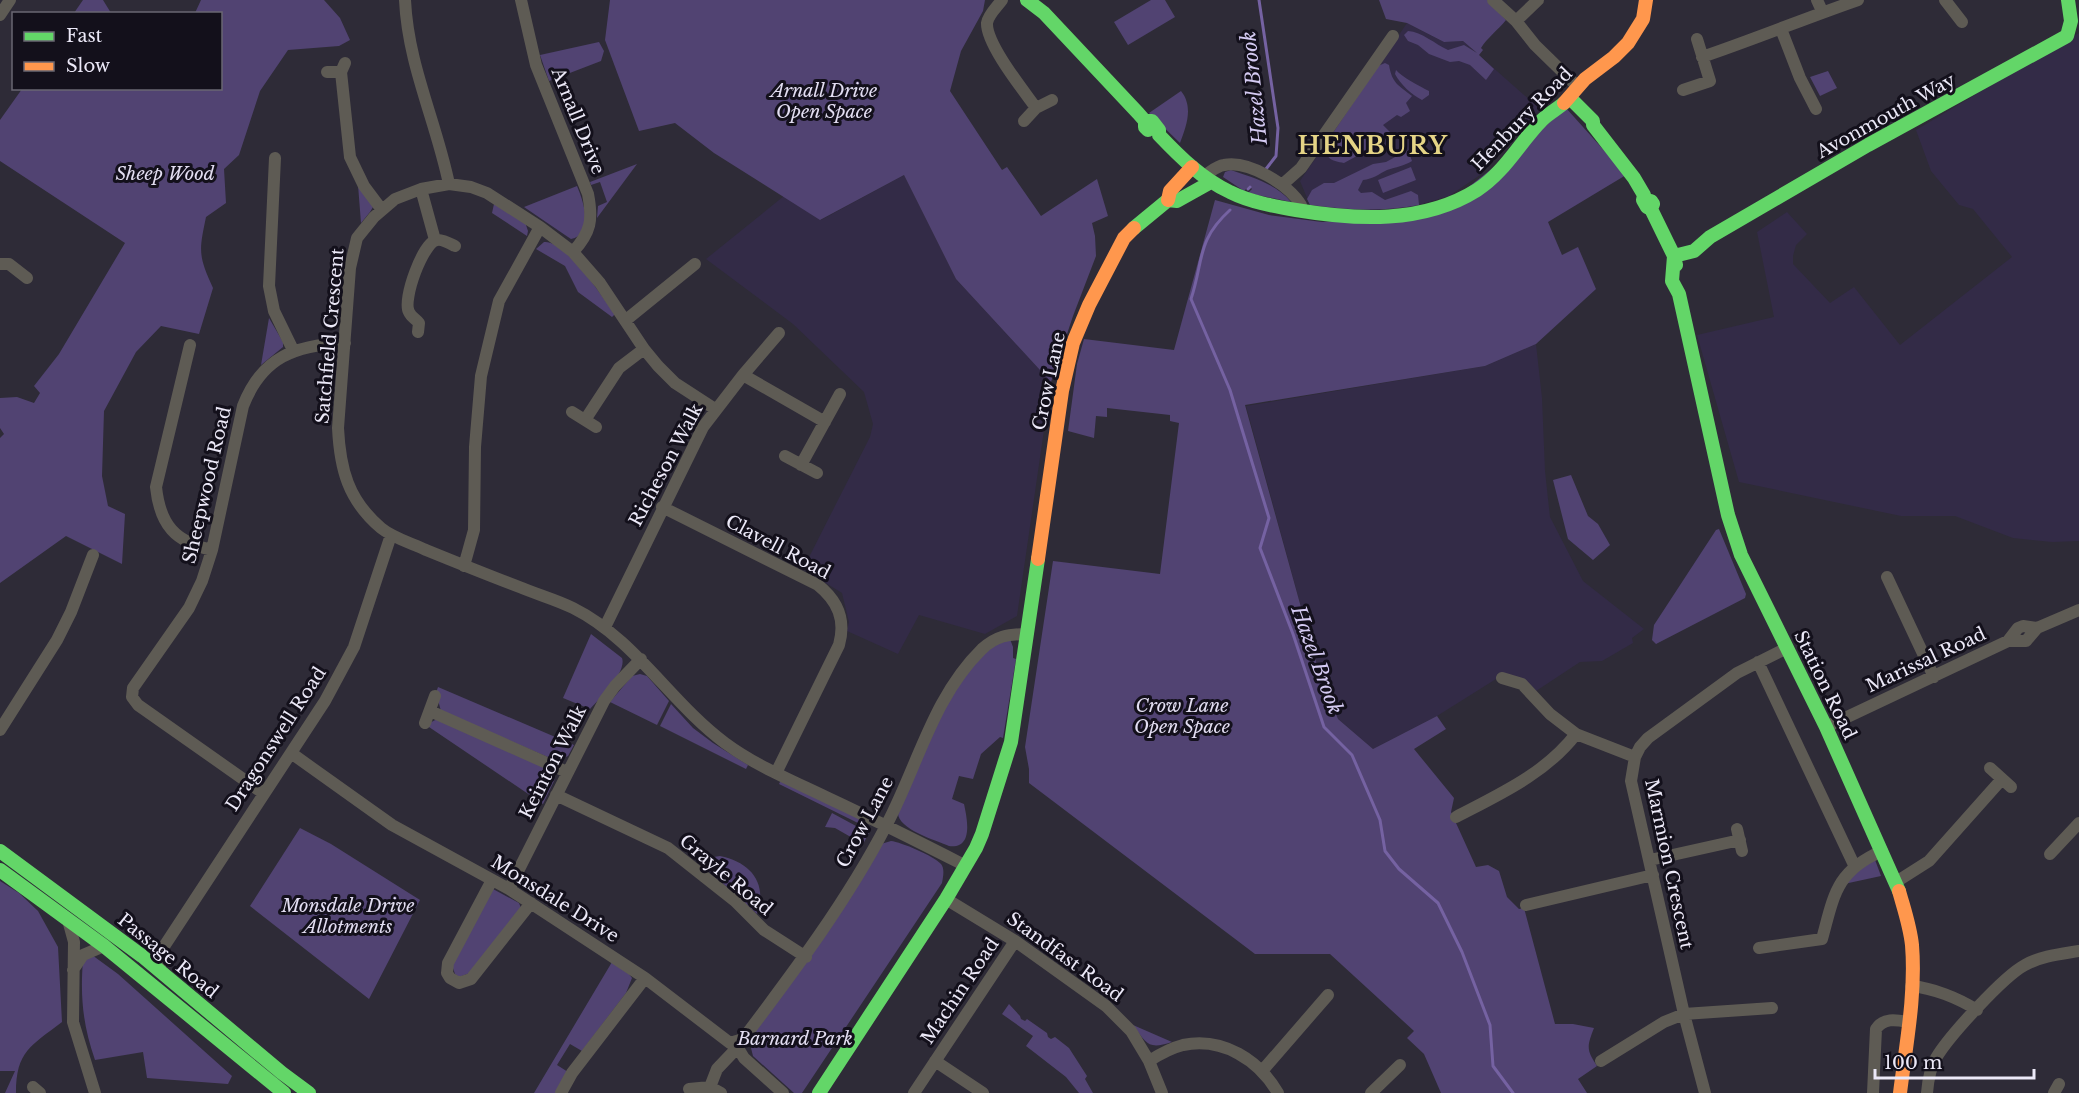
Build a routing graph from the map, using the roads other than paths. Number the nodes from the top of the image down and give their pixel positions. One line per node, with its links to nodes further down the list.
1 (10, 0): 14 (street)
2 (405, 0): 33 (street)
3 (521, 0): 42 (street, Arnall Drive)
4 (1002, 0): 27 (street)
5 (1027, 0): 31 (main road, Henbury Road)
6 (1493, 0): 15 (street)
7 (1538, 0): 15 (street)
8 (1646, 0): 25 (main road, Henbury Road)
9 (1858, 0): 12 (street)
10 (2068, 0): 13 (street); 20 (main road)
11 (1951, 2): 16 (street)
12 (1820, 6): 18 (street)
13 (2079, 7)
14 (0, 15)
15 (1516, 21): 25 (street)
16 (1962, 22)
17 (2079, 28): 20 (street, Avonmouth Way)
18 (1781, 30): 22 (street); 28 (street)
19 (1393, 36): 34 (street)
20 (2067, 36): 43 (main road, Avonmouth Way)
21 (1697, 39): 22 (street)
22 (1702, 57): 24 (street)
23 (327, 72): 37 (street)
24 (1683, 90)
25 (1574, 92): 38 (main road, Henbury Road); 43 (main road, Station Road)
26 (1052, 100): 27 (street)
27 (1036, 108): 29 (street)
28 (1816, 109)
29 (1024, 121)
30 (273, 161): 53 (street)
31 (1192, 167): 32 (main road, Henbury Road); 36 (main road, Crow Lane)
32 (1207, 179): 34 (street); 36 (main road, Crow Lane); 38 (main road, Henbury Road)
33 (448, 184): 35 (street, Satchfield Crescent); 39 (street, Satchfield Crescent)
34 (1283, 184): 38 (street)
35 (421, 189): 37 (street, Satchfield Crescent); 40 (street)
36 (1168, 200): 72 (main road, Crow Lane)
37 (382, 210): 50 (street, Satchfield Crescent)
38 (1300, 211)
39 (540, 227): 42 (street, Satchfield Crescent); 68 (street)
40 (435, 240): 41 (street); 48 (street)
41 (455, 246)
42 (573, 252): 47 (street, Satchfield Crescent)
43 (1674, 256): 73 (main road, Station Road)
44 (0, 264): 46 (street)
45 (695, 264): 47 (street)
46 (27, 278)
47 (626, 320): 52 (street, Satchfield Crescent)
48 (418, 332)
49 (779, 333): 54 (street, Richeson Walk)
50 (345, 343): 53 (street, Sheepwood Road); 65 (street, Satchfield Crescent)
51 (190, 345): 66 (street)
52 (644, 349): 56 (street, Satchfield Crescent); 58 (street)
53 (293, 350): 66 (street, Sheepwood Road)
54 (743, 375): 56 (street, Richeson Walk); 59 (street)
55 (840, 394): 59 (street)
56 (716, 409): 64 (street, Richeson Walk)
57 (572, 412): 58 (street)
58 (585, 420): 60 (street)
59 (825, 422): 62 (street)
60 (596, 427)
61 (785, 456): 62 (street)
62 (801, 465): 63 (street)
63 (817, 473)
64 (662, 507): 71 (street, Richeson Walk); 88 (street, Clavell Road)
65 (391, 535): 68 (street, Satchfield Crescent); 84 (street, Dragonswell Road)
66 (212, 550): 89 (street, Sheepwood Road)
67 (93, 555): 82 (street)
68 (464, 566): 71 (street, Satchfield Crescent)
69 (1887, 577): 76 (street)
70 (2079, 610): 76 (street, Marissal Road)
71 (605, 627): 74 (street, Satchfield Crescent)
72 (1027, 634): 93 (street, Crow Lane); 99 (main road, Crow Lane)
73 (1787, 648): 75 (street, Marmion Crescent); 81 (main road, Station Road)
74 (641, 659): 87 (street, Keinton Walk); 88 (street, Satchfield Crescent)
75 (1758, 662): 85 (street, Marmion Crescent); 100 (street)
76 (1934, 677): 81 (street, Marissal Road)
77 (1502, 678): 83 (street)
78 (435, 696): 79 (street)
79 (430, 711): 80 (street); 87 (street)
80 (424, 723)
81 (1826, 727): 96 (main road, Station Road)
82 (0, 730)
83 (1576, 734): 85 (street); 91 (street)
84 (291, 753): 89 (street, Dragonswell Road); 103 (street, Monsdale Drive)
85 (1635, 757): 98 (street, Marmion Crescent)
86 (1990, 768): 104 (street)
87 (567, 772): 90 (street, Keinton Walk)
88 (776, 773): 93 (street, Satchfield Crescent)
89 (263, 793): 114 (street, Dragonswell Road)
90 (556, 795): 106 (street, Keinton Walk); 118 (street, Grayle Road)
91 (1461, 810)
92 (2079, 823): 97 (street)
93 (886, 826): 99 (street, Satchfield Crescent); 118 (street, Crow Lane)
94 (1740, 840): 98 (street)
95 (0, 851): 117 (main road, Passage Road)
96 (1882, 851): 100 (street); 104 (main road, Station Road)
97 (2050, 854)
98 (1650, 860): 102 (street, Marmion Crescent)
99 (966, 866): 107 (main road, Crow Lane)
100 (1856, 867): 115 (street)
101 (0, 870): 111 (main road, Passage Road)
102 (1653, 875): 108 (street); 126 (street, Marmion Crescent)
103 (492, 880): 106 (street, Monsdale Drive); 109 (street)
104 (1896, 882): 122 (main road, Station Road)
105 (1540, 888): 108 (street)
106 (509, 889): 109 (street, Monsdale Drive)
107 (946, 898): 112 (street, Standfast Road); 141 (main road, Crow Lane)
108 (1544, 900): 110 (street)
109 (531, 903): 121 (street, Monsdale Drive)
110 (1526, 905)
111 (68, 920): 113 (main road, Passage Road); 119 (street)
112 (1015, 941): 130 (street, Standfast Road); 131 (street, Machin Road)
113 (104, 946): 119 (street); 138 (main road, Passage Road)
114 (163, 948): 117 (street); 120 (street, Dragonswell Road)
115 (1759, 948)
116 (2079, 951): 125 (street)
117 (142, 956): 120 (main road, Passage Road)
118 (806, 957): 128 (street, Crow Lane)
119 (73, 970): 137 (street)
120 (159, 970): 139 (main road, Passage Road)
121 (645, 978): 128 (street, Monsdale Drive); 140 (street)
122 (1911, 986): 125 (street); 127 (main road, Station Road)
123 (1328, 995): 133 (street)
124 (1772, 1008): 126 (street)
125 (1977, 1010): 150 (street)
126 (1684, 1014): 129 (street); 147 (street, Marmion Crescent)
127 (1909, 1022): 148 (street); 149 (main road, Station Road)
128 (736, 1045): 135 (street, Crow Lane); 136 (street, Monsdale Drive)
129 (1604, 1053)
130 (1149, 1060): 133 (street); 144 (street, Standfast Road)
131 (935, 1061): 142 (street, Machin Road); 143 (street, Machin Road)
132 (1400, 1065): 146 (street)
133 (1262, 1071): 145 (street)
134 (689, 1089): 135 (street)
135 (716, 1090)
136 (782, 1092)
137 (95, 1093)
138 (285, 1093)
139 (309, 1093)
140 (561, 1093)
141 (819, 1093)
142 (914, 1093)
143 (983, 1093)
144 (1162, 1093)
145 (1278, 1093)
146 (1371, 1093)
147 (1705, 1093)
148 (1873, 1093)
149 (1900, 1093)
150 (1927, 1093)

